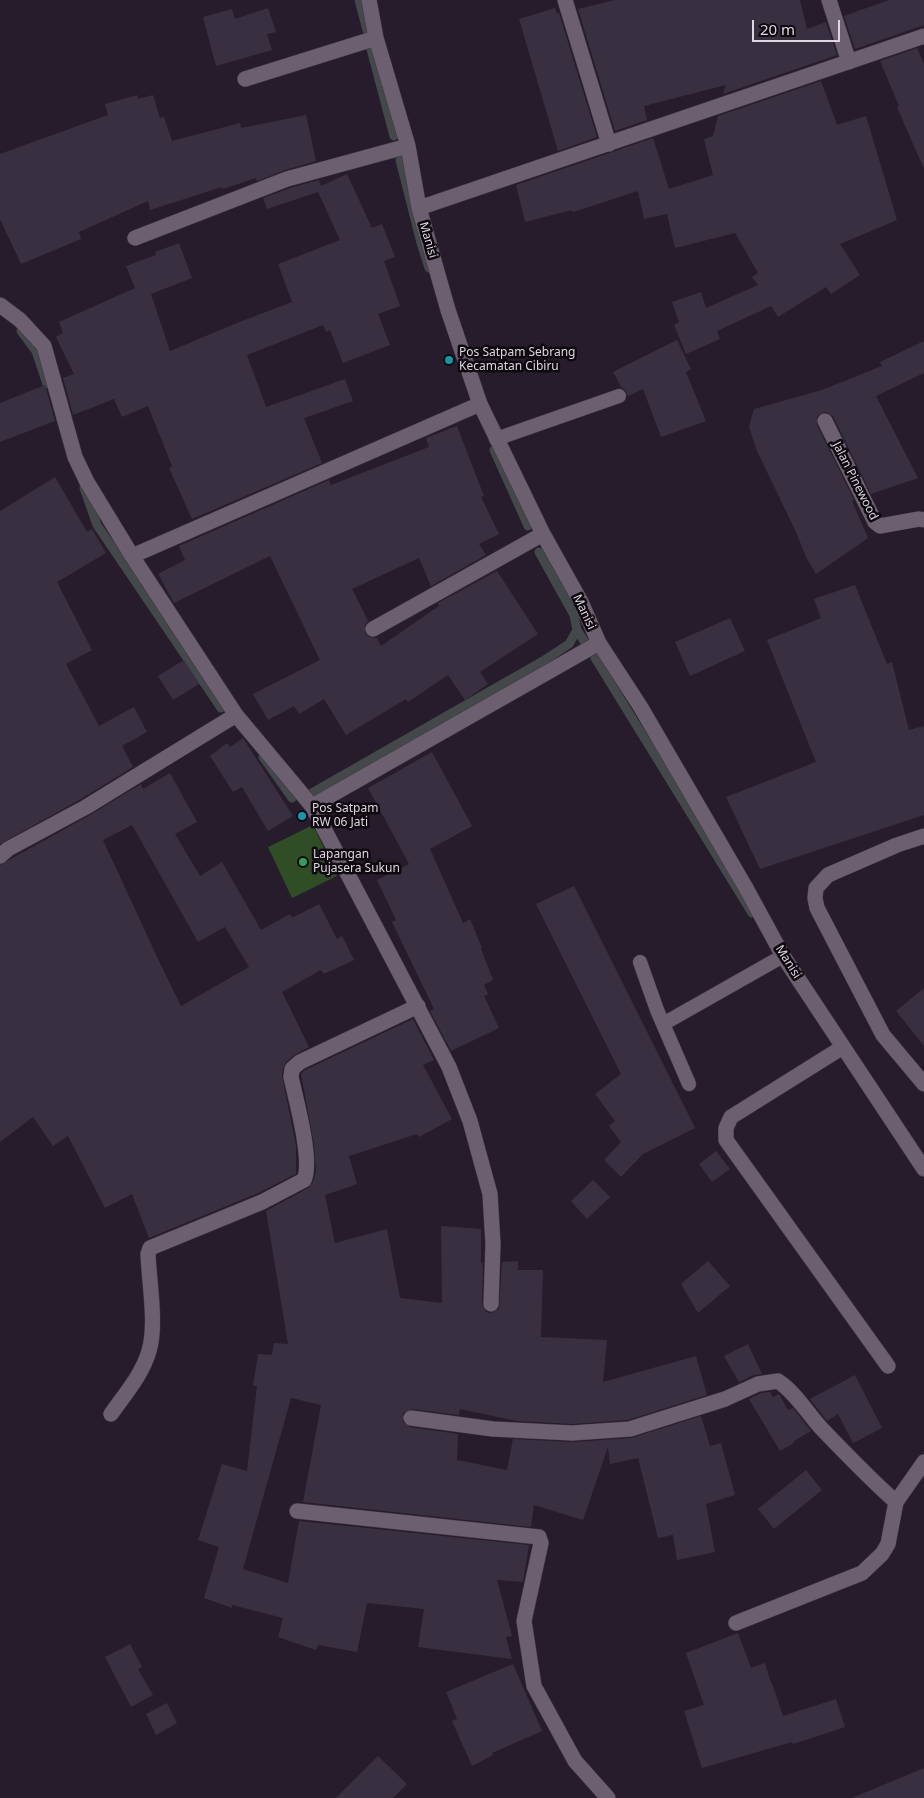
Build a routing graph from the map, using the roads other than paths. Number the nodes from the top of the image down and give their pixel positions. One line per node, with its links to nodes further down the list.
1 (369, 0): 5 (street, Manisi)
2 (565, 0): 8 (street)
3 (829, 0): 6 (street)
4 (924, 36): 6 (street)
5 (376, 38): 7 (street); 9 (street, Manisi)
6 (849, 62): 8 (street)
7 (245, 79)
8 (609, 144): 10 (street)
9 (408, 146): 10 (street, Manisi); 11 (street)
10 (419, 208): 14 (street, Manisi)
11 (135, 238)
12 (0, 305): 19 (street)
13 (619, 396): 16 (lane)
14 (480, 404): 16 (street, Manisi); 19 (street)
15 (825, 421): 17 (street, Jalan Pinewood)
16 (496, 439): 18 (street, Manisi)
17 (924, 520)
18 (543, 534): 20 (street); 21 (street, Manisi)
19 (132, 556): 22 (street)
20 (373, 629)
21 (599, 643): 23 (street); 26 (street, Manisi)
22 (236, 715): 23 (street); 25 (street)
23 (312, 806): 28 (street)
24 (924, 836): 32 (street)
25 (0, 856)
26 (783, 956): 29 (lane); 30 (street, Manisi)
27 (640, 962): 29 (lane)
28 (418, 1006): 34 (street); 36 (street)
29 (663, 1024): 31 (lane)
30 (843, 1047): 33 (street, Manisi); 35 (street)
31 (689, 1084)
32 (924, 1084)
33 (924, 1169)
34 (491, 1304)
35 (888, 1366)
36 (111, 1414)
37 (410, 1418): 39 (street)
38 (924, 1462): 39 (street)
39 (896, 1502): 41 (street)
40 (297, 1511): 42 (street)
41 (736, 1623)
42 (608, 1798)

